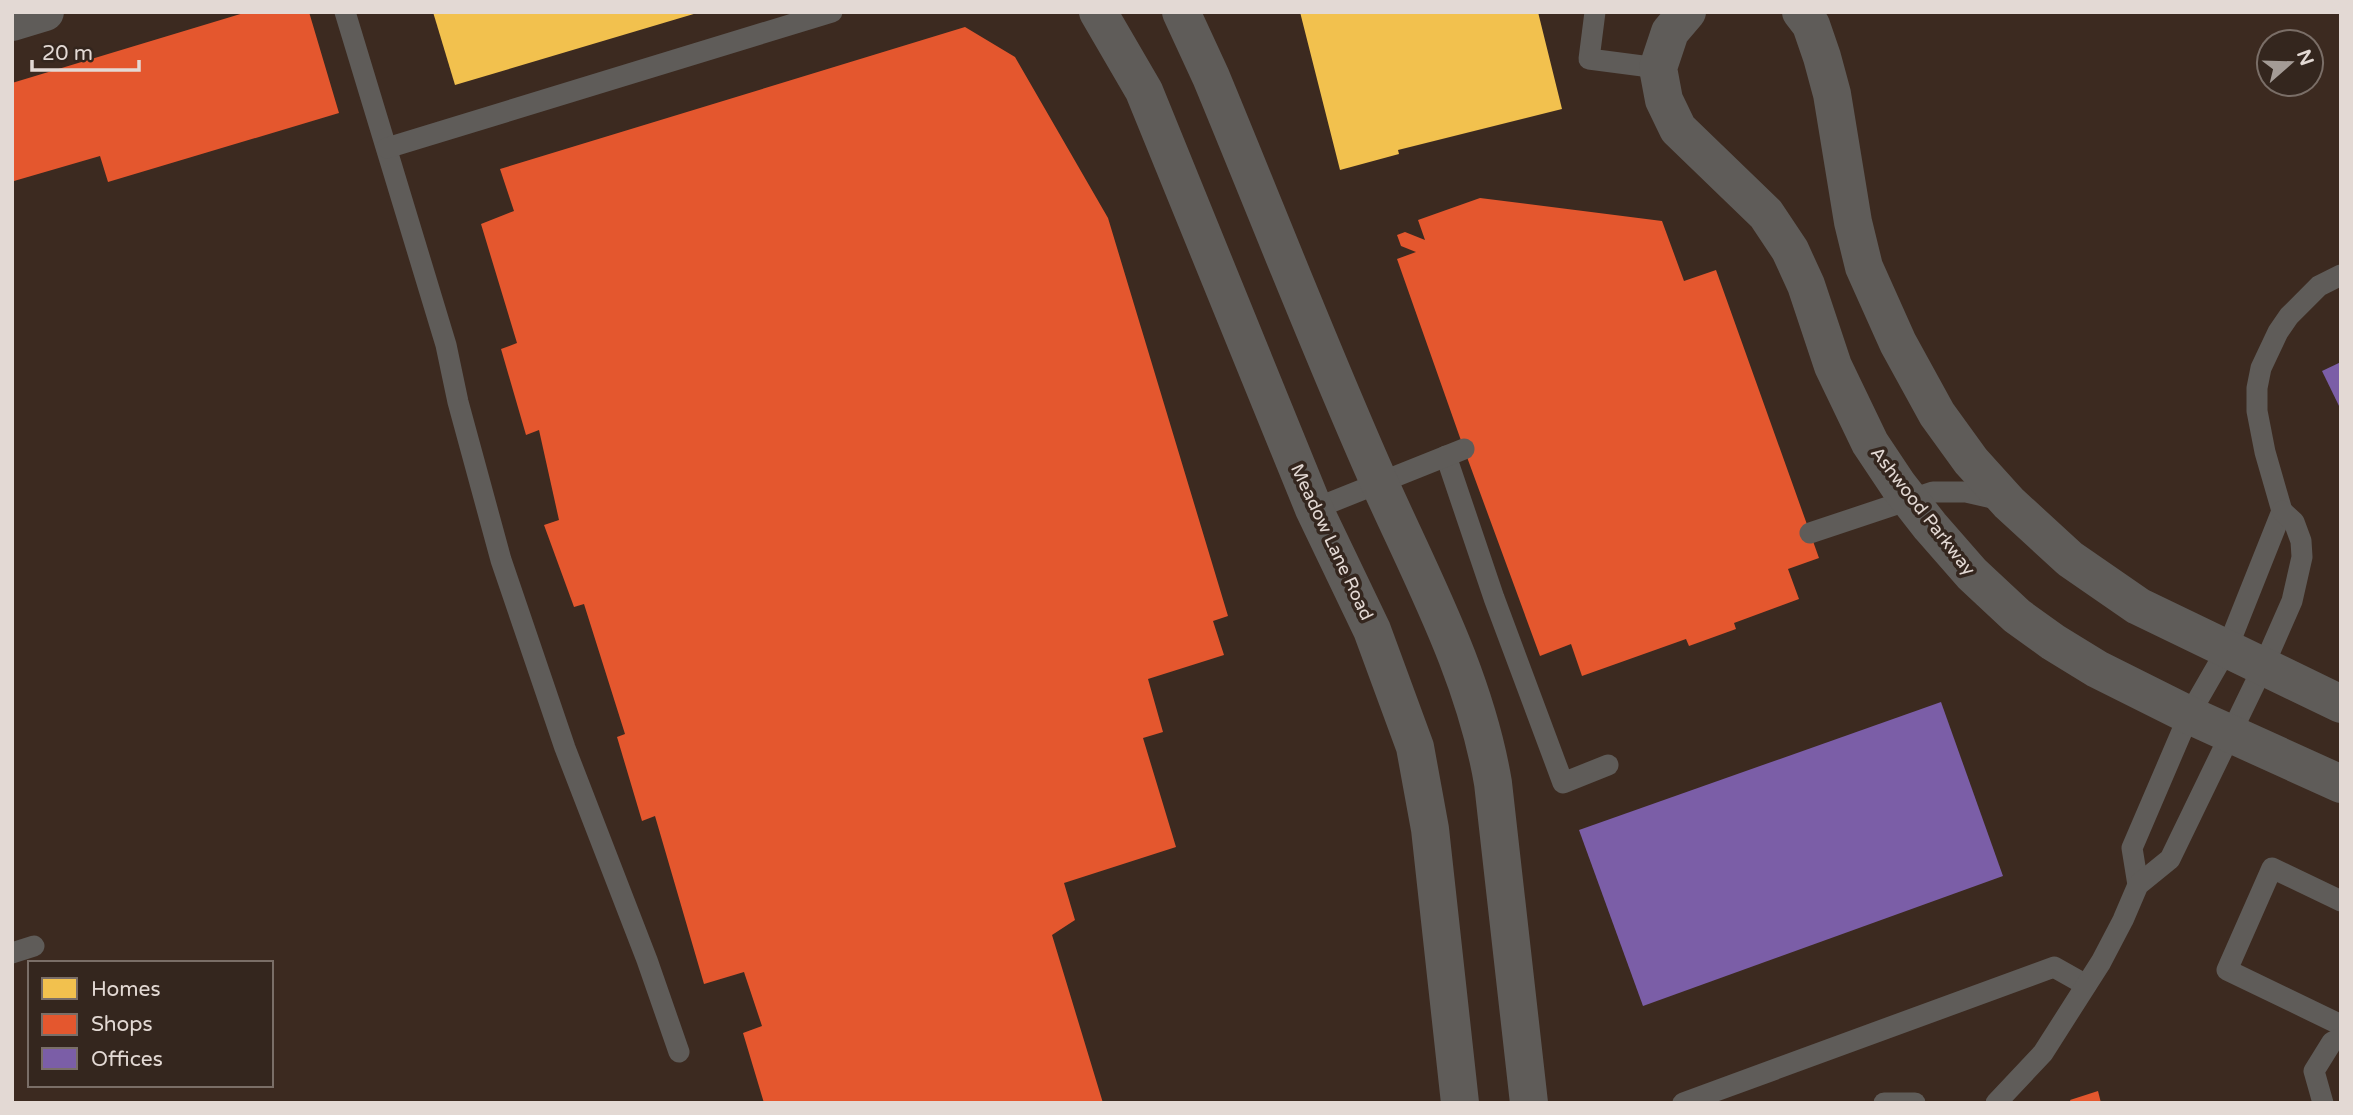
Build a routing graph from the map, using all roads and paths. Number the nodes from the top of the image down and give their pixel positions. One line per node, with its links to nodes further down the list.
1 (44, 12): 9 (street)
2 (345, 12): 11 (lane)
3 (832, 12): 11 (lane)
4 (1098, 12): 16 (street, Meadow Lane Road)
5 (1181, 12): 13 (street)
6 (1595, 12): 10 (lane)
7 (1687, 12): 10 (street)
8 (1801, 12): 15 (street)
9 (12, 22)
10 (1658, 68): 14 (street, Ashwood Parkway)
11 (387, 148): 33 (lane)
12 (2341, 275): 17 (lane)
13 (1379, 481): 16 (lane); 24 (lane); 35 (street)
14 (1909, 499): 15 (lane); 18 (lane); 22 (street, Ashwood Parkway)
15 (2009, 503): 19 (street)
16 (1314, 509): 34 (street, Meadow Lane Road)
17 (2282, 511): 19 (lane); 20 (lane)
18 (1810, 533)
19 (2227, 649): 20 (street); 22 (lane)
20 (2263, 667): 21 (street); 23 (lane)
21 (2341, 704)
22 (2189, 715): 23 (street, Ashwood Parkway); 26 (lane)
23 (2230, 733): 25 (street, Ashwood Parkway); 26 (lane)
24 (1608, 765)
25 (2341, 784)
26 (2138, 885): 30 (lane)
27 (2341, 901): 31 (lane)
28 (34, 946): 29 (lane)
29 (12, 953)
30 (2086, 985): 36 (lane); 39 (lane)
31 (2341, 1025)
32 (2341, 1038): 40 (lane)
33 (678, 1052)
34 (1460, 1103)
35 (1529, 1103)
36 (1683, 1103)
37 (1884, 1103): 38 (lane)
38 (1915, 1103)
39 (1996, 1103)
40 (2323, 1103)

